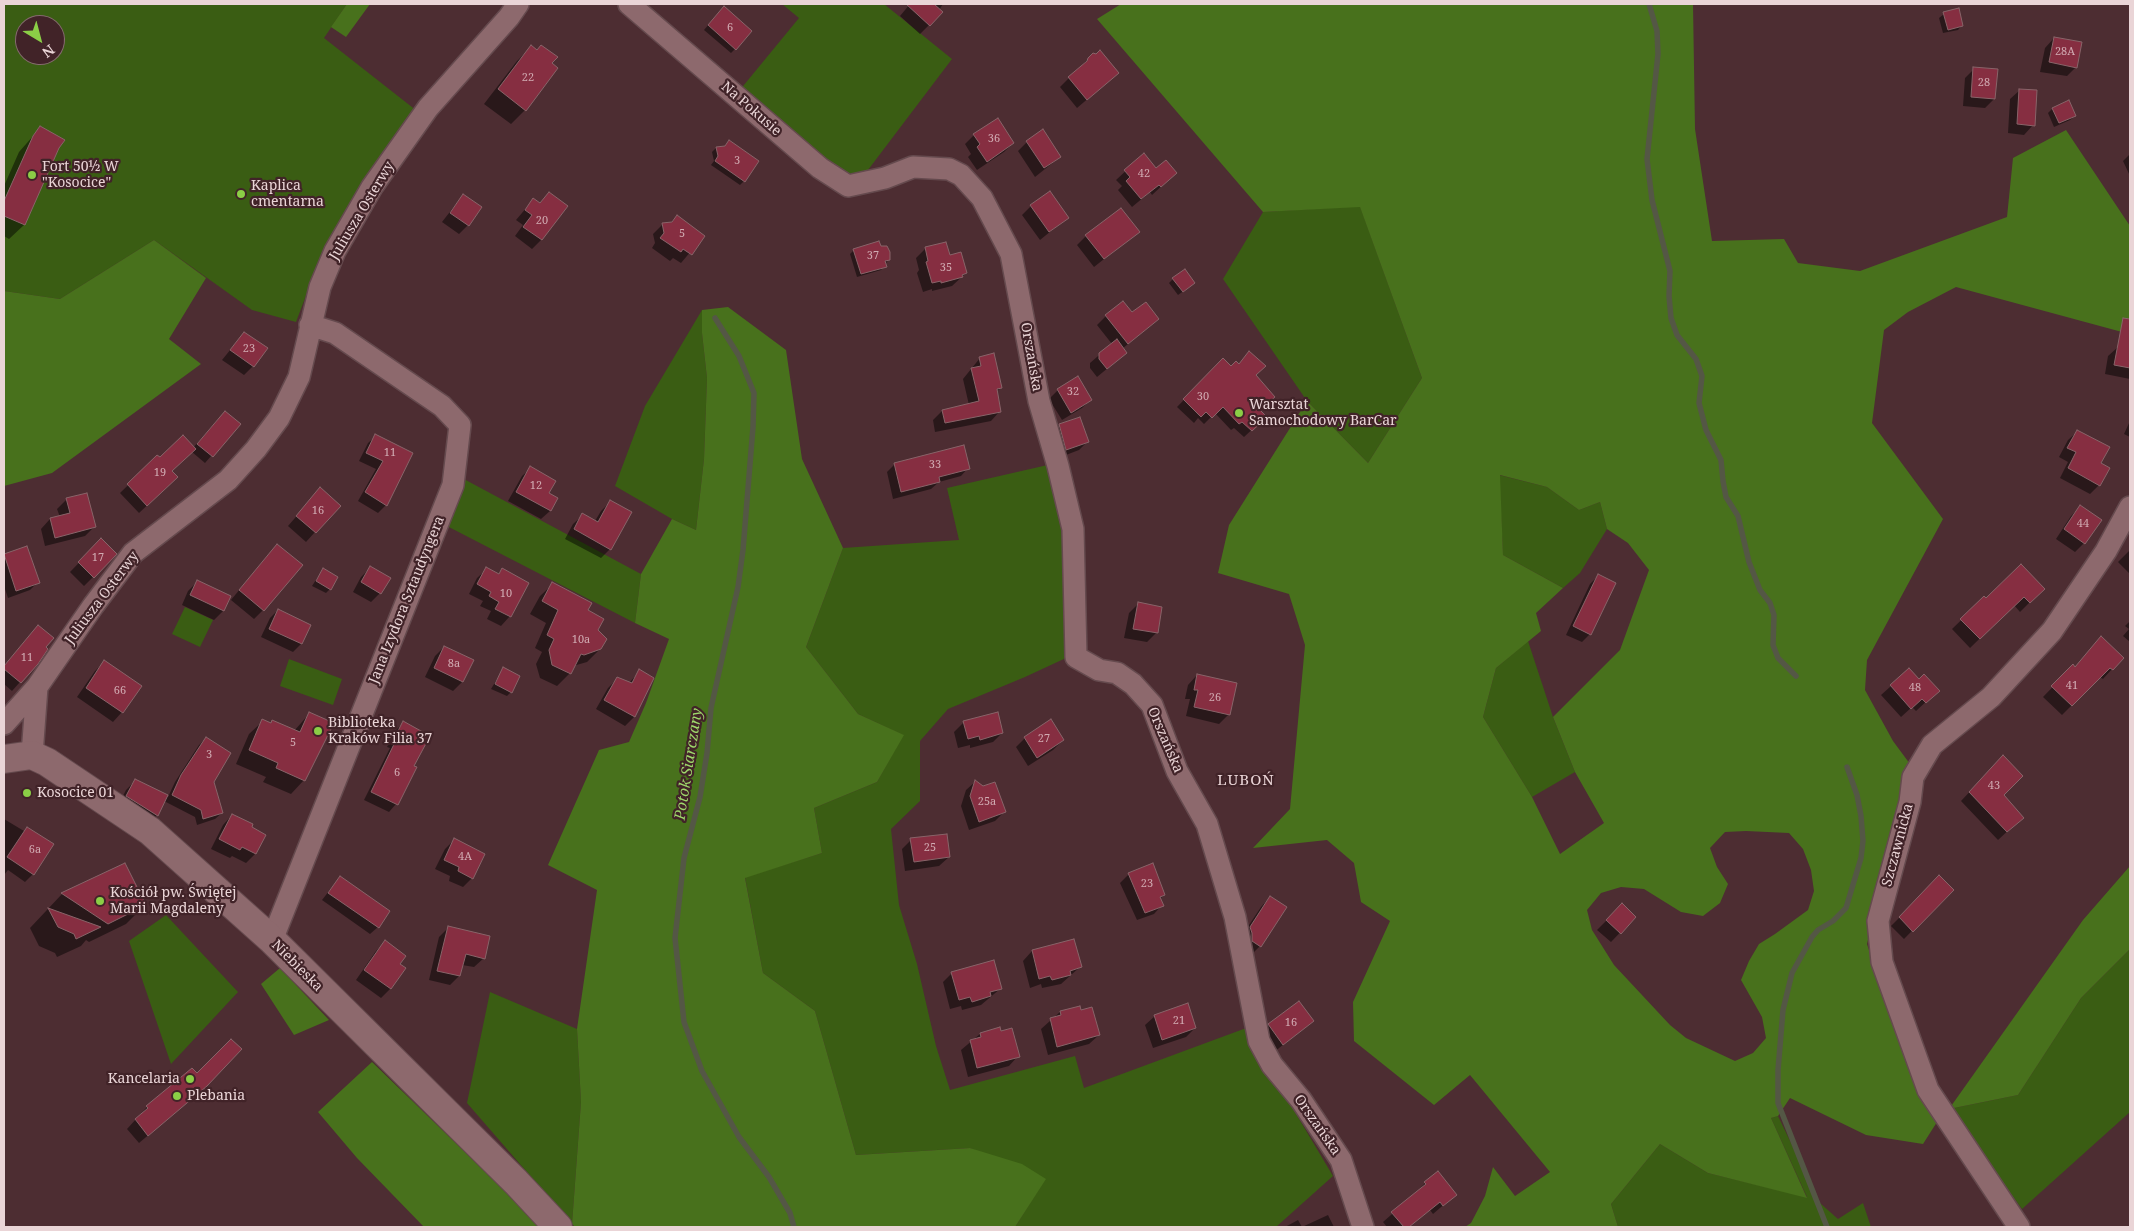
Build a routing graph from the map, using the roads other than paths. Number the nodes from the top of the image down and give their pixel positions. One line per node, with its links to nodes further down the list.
1 (518, 4): 4 (street, Juliusza Osterwy)
2 (629, 4): 3 (street, Na Pokusie)
3 (885, 178): 12 (street, Orszańska)
4 (310, 325): 6 (street, Juliusza Osterwy); 10 (street, Jana Izydora Sztaudyngera)
5 (2130, 507): 13 (street, Szczawnicka)
6 (37, 687): 7 (street, Juliusza Osterwy); 8 (street)
7 (4, 724)
8 (32, 755): 9 (street); 10 (street, Niebieska)
9 (4, 760)
10 (272, 940): 11 (street, Niebieska)
11 (558, 1227)
12 (1363, 1227)
13 (2019, 1227)

